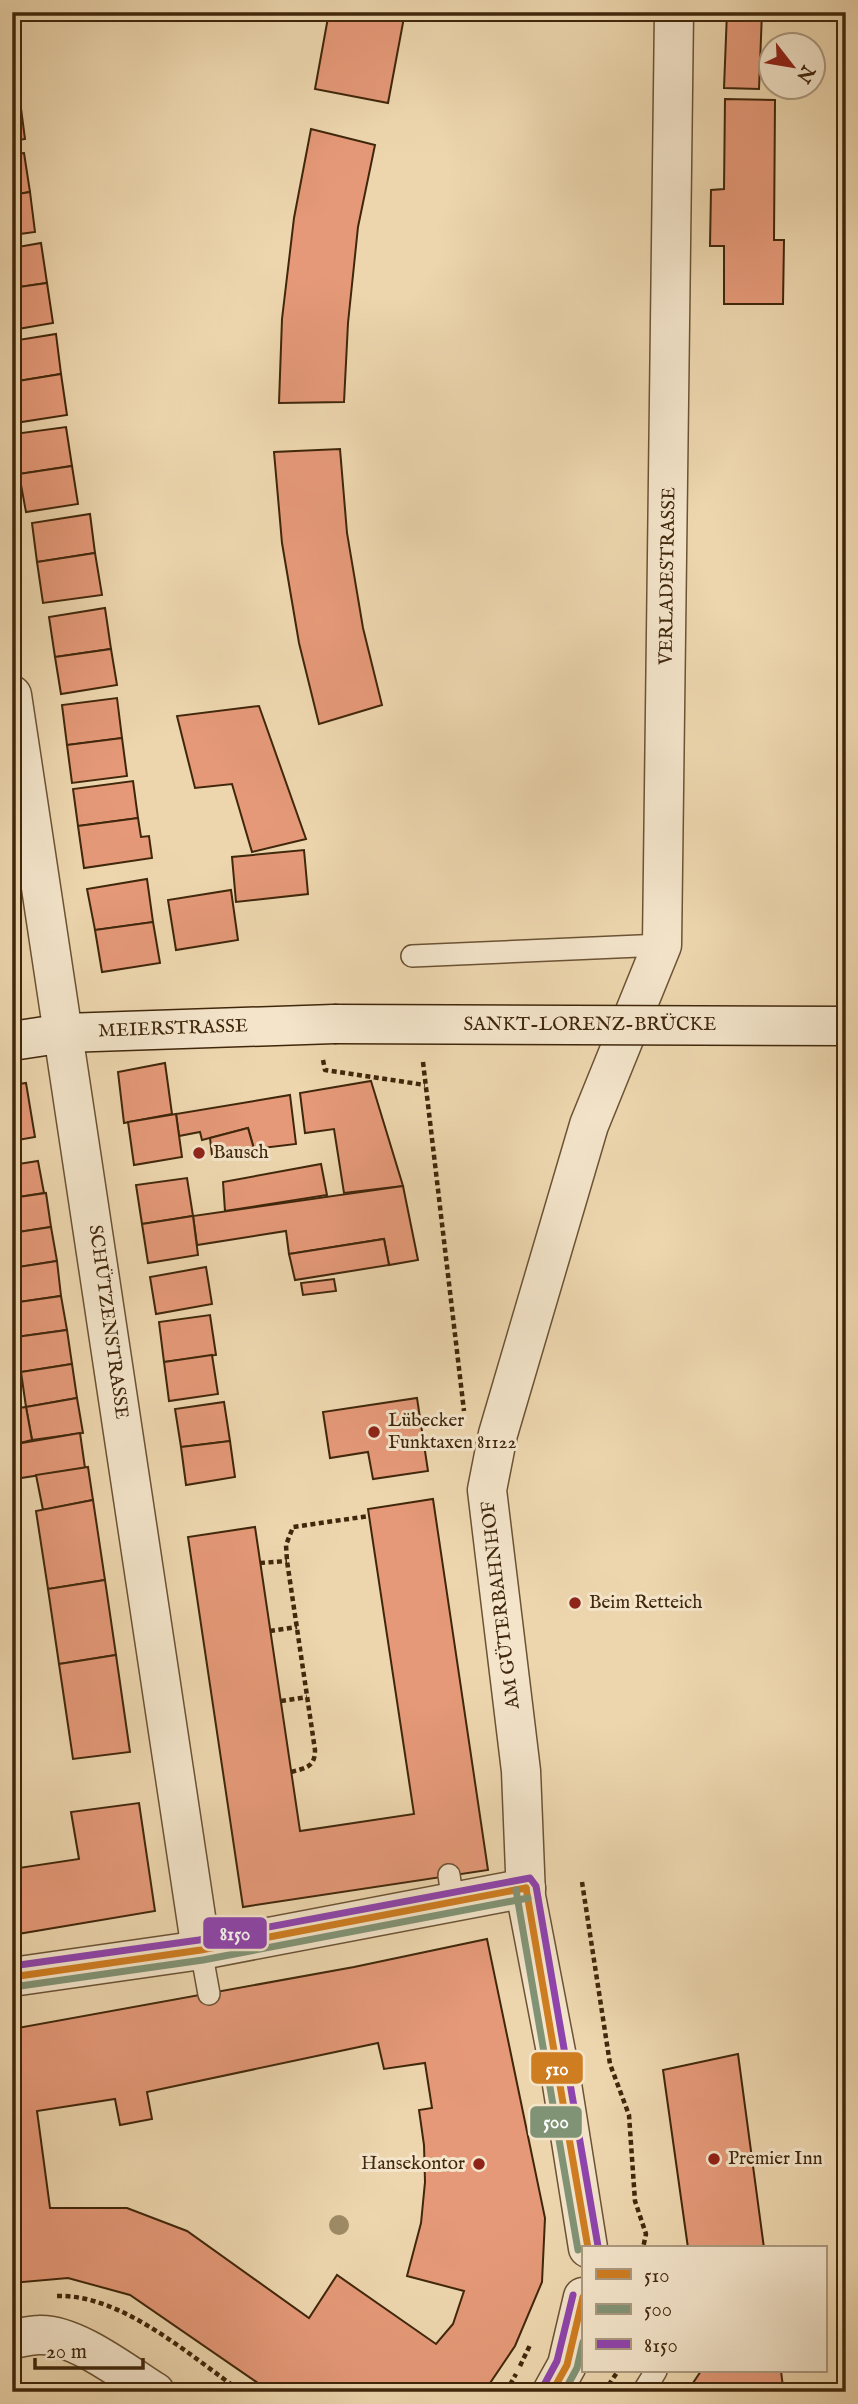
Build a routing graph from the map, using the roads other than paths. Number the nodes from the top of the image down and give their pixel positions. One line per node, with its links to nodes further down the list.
1 (674, 12): 3 (street, VERLADESTRASSE)
2 (12, 695): 6 (street, SCHÜTZENSTRASSE)
3 (662, 944): 4 (lane); 9 (street, VERLADESTRASSE)
4 (412, 956)
5 (846, 1027): 7 (street, SANKT-LORENZ-BRÜCKE, bridge)
6 (65, 1033): 7 (street, MEIERSTRASSE); 8 (street, MEIERSTRASSE); 11 (street, SCHÜTZENSTRASSE)
7 (328, 1040)
8 (12, 1041)
9 (590, 1125): 10 (street, AM GÜTERBAHNHOF)
10 (526, 1888): 11 (street); 14 (street)
11 (201, 1950): 12 (street); 13 (lane)
12 (12, 1977)
13 (209, 1994)
14 (588, 2246)
15 (582, 2309): 19 (street)
16 (12, 2339): 18 (street)
17 (655, 2372): 20 (lane)
18 (155, 2392)
19 (552, 2392)
20 (643, 2392)

